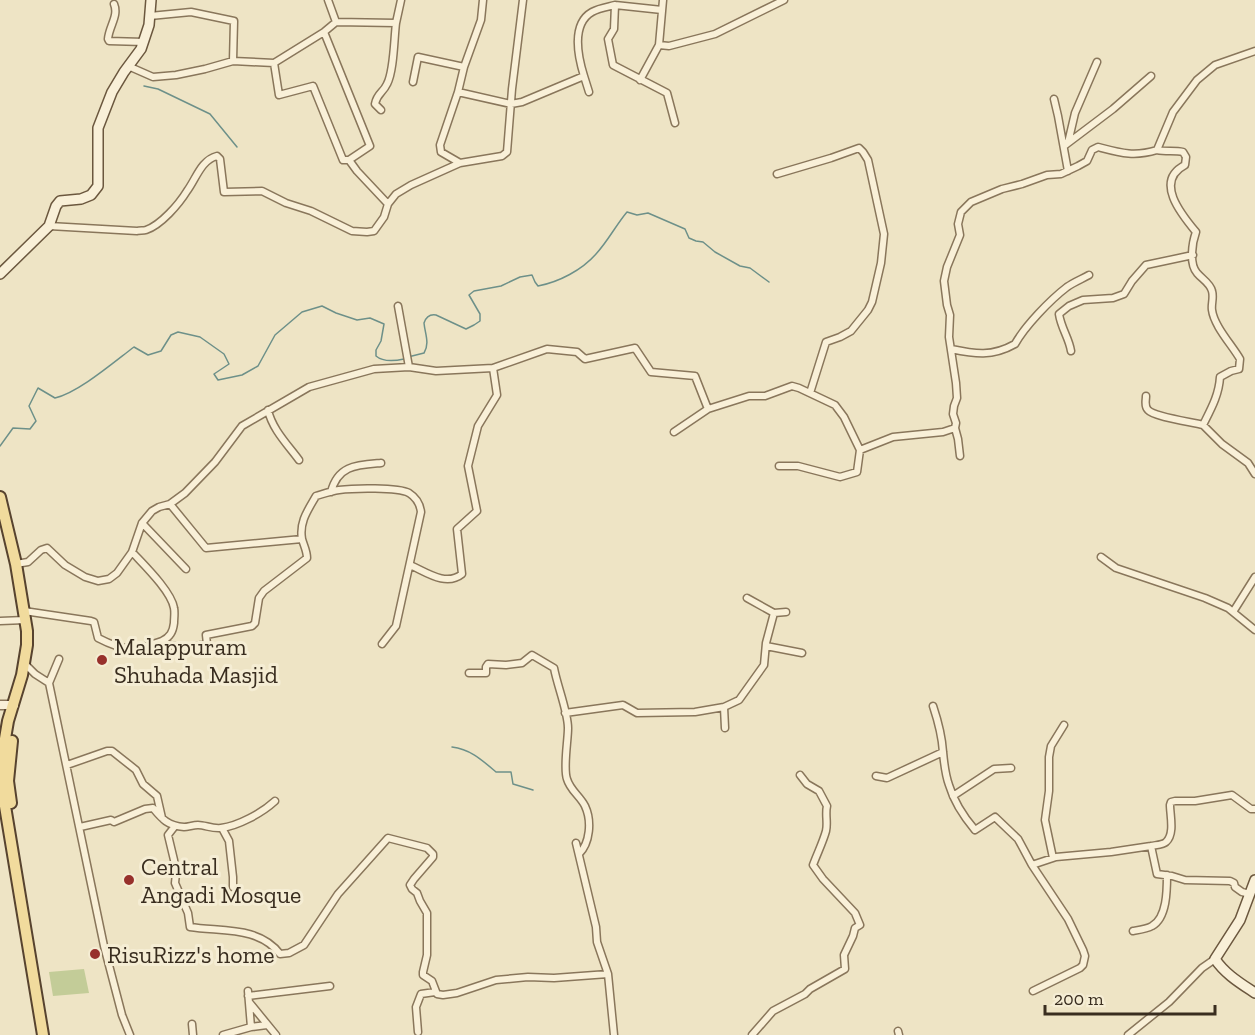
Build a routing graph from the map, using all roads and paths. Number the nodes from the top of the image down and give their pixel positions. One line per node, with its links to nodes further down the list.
1 (151, 0): 11 (main road)
2 (328, 0): 12 (street)
3 (401, 0): 13 (street)
4 (483, 0): 22 (street)
5 (523, 0): 30 (street)
6 (663, 0): 10 (street)
7 (784, 0): 16 (street)
8 (114, 4): 15 (street)
9 (615, 5): 10 (street); 23 (street); 25 (street)
10 (662, 10): 16 (street)
11 (150, 16): 15 (main road); 18 (street)
12 (336, 22): 13 (street); 14 (street)
13 (396, 23): 31 (street)
14 (324, 32): 20 (street); 35 (street)
15 (144, 42): 21 (main road)
16 (659, 45): 25 (street)
17 (1255, 51): 34 (street)
18 (233, 61): 20 (street); 21 (street)
19 (1097, 62): 33 (street)
20 (274, 63): 35 (street)
21 (128, 66): 40 (main road)
22 (464, 67): 26 (street); 27 (street)
23 (584, 76): 28 (street); 30 (street)
24 (1151, 76): 33 (street)
25 (640, 80): 32 (street)
26 (413, 82)
27 (458, 92): 30 (street); 36 (street)
28 (590, 92)
29 (1054, 99): 33 (street)
30 (511, 104): 36 (street)
31 (381, 110)
32 (675, 123)
33 (1066, 145): 37 (street)
34 (1157, 150): 37 (street); 41 (street)
35 (349, 160): 39 (street)
36 (460, 163): 39 (street)
37 (1068, 171): 45 (street)
38 (777, 174): 49 (street)
39 (388, 204): 40 (street)
40 (49, 226): 42 (main road)
41 (1193, 255): 46 (street); 53 (street)
42 (0, 274)
43 (1089, 275): 45 (street)
44 (398, 306): 47 (street)
45 (951, 349): 54 (street)
46 (1071, 351)
47 (409, 364): 48 (street); 52 (street)
48 (493, 368): 51 (street); 71 (street)
49 (810, 393): 51 (street); 56 (street)
50 (1146, 396): 53 (street)
51 (708, 409): 55 (street)
52 (268, 410): 58 (street); 64 (street)
53 (1203, 425): 61 (street)
54 (955, 428): 56 (street); 57 (street)
55 (674, 432)
56 (860, 450): 60 (street)
57 (960, 456)
58 (299, 460)
59 (381, 463): 62 (street)
60 (779, 466)
61 (1255, 474)
62 (331, 492): 67 (street); 71 (street)
63 (0, 500): 66 (main road)
64 (170, 504): 65 (street); 67 (street)
65 (142, 523): 68 (street); 72 (street)
66 (5, 538): 70 (main road)
67 (302, 539): 81 (street)
68 (132, 552): 70 (street); 81 (street)
69 (1101, 557): 76 (street)
70 (16, 564): 78 (main road)
71 (410, 565): 82 (street)
72 (186, 569)
73 (1255, 577): 76 (street)
74 (747, 598): 77 (street)
75 (786, 612): 77 (street)
76 (1233, 612): 80 (street)
77 (774, 613): 83 (street)
78 (24, 615): 79 (street); 81 (street); 86 (main road)
79 (0, 621)
80 (1255, 630)
81 (162, 641)
82 (382, 644)
83 (766, 646): 84 (street); 91 (street)
84 (802, 653)
85 (59, 659): 88 (street)
86 (25, 664): 88 (street); 90 (main road)
87 (469, 673): 93 (street)
88 (49, 683): 97 (street)
89 (0, 705): 90 (street)
90 (14, 705): 129 (main road); 130 (main road)
91 (724, 706): 93 (street); 95 (street)
92 (933, 706): 96 (street)
93 (565, 713): 110 (street)
94 (1064, 725): 111 (street)
95 (725, 728)
96 (944, 752): 100 (street); 101 (street)
97 (67, 765): 104 (street); 106 (street)
98 (1011, 768): 101 (street)
99 (800, 775): 136 (street)
100 (876, 776)
101 (952, 796): 112 (street)
102 (275, 801): 107 (street)
103 (1255, 809): 109 (street)
104 (163, 820): 105 (street); 106 (street)
105 (175, 826): 107 (street); 121 (street)
106 (80, 827): 131 (street)
107 (222, 828): 115 (street)
108 (576, 843): 110 (street)
109 (1151, 846): 111 (street); 113 (street)
110 (579, 854): 119 (street)
111 (1053, 858): 112 (street)
112 (1032, 866): 122 (street)
113 (1167, 875): 116 (street); 117 (street)
114 (1255, 880): 116 (main road)
115 (233, 887)
116 (1250, 894): 118 (main road)
117 (1133, 931)
118 (1215, 959): 123 (main road); 137 (street)
119 (608, 974): 121 (street); 135 (street)
120 (330, 986): 124 (street)
121 (435, 992): 128 (street)
122 (1034, 992)
123 (1255, 993)
124 (248, 996): 126 (street); 127 (street)
125 (192, 1024): 132 (street)
126 (267, 1024): 127 (street); 134 (street)
127 (251, 1028): 133 (street)
128 (418, 1032)
129 (43, 1035)
130 (50, 1035)
131 (130, 1035)
132 (193, 1035)
133 (223, 1035)
134 (276, 1035)
135 (614, 1035)
136 (752, 1035)
137 (1128, 1035)

